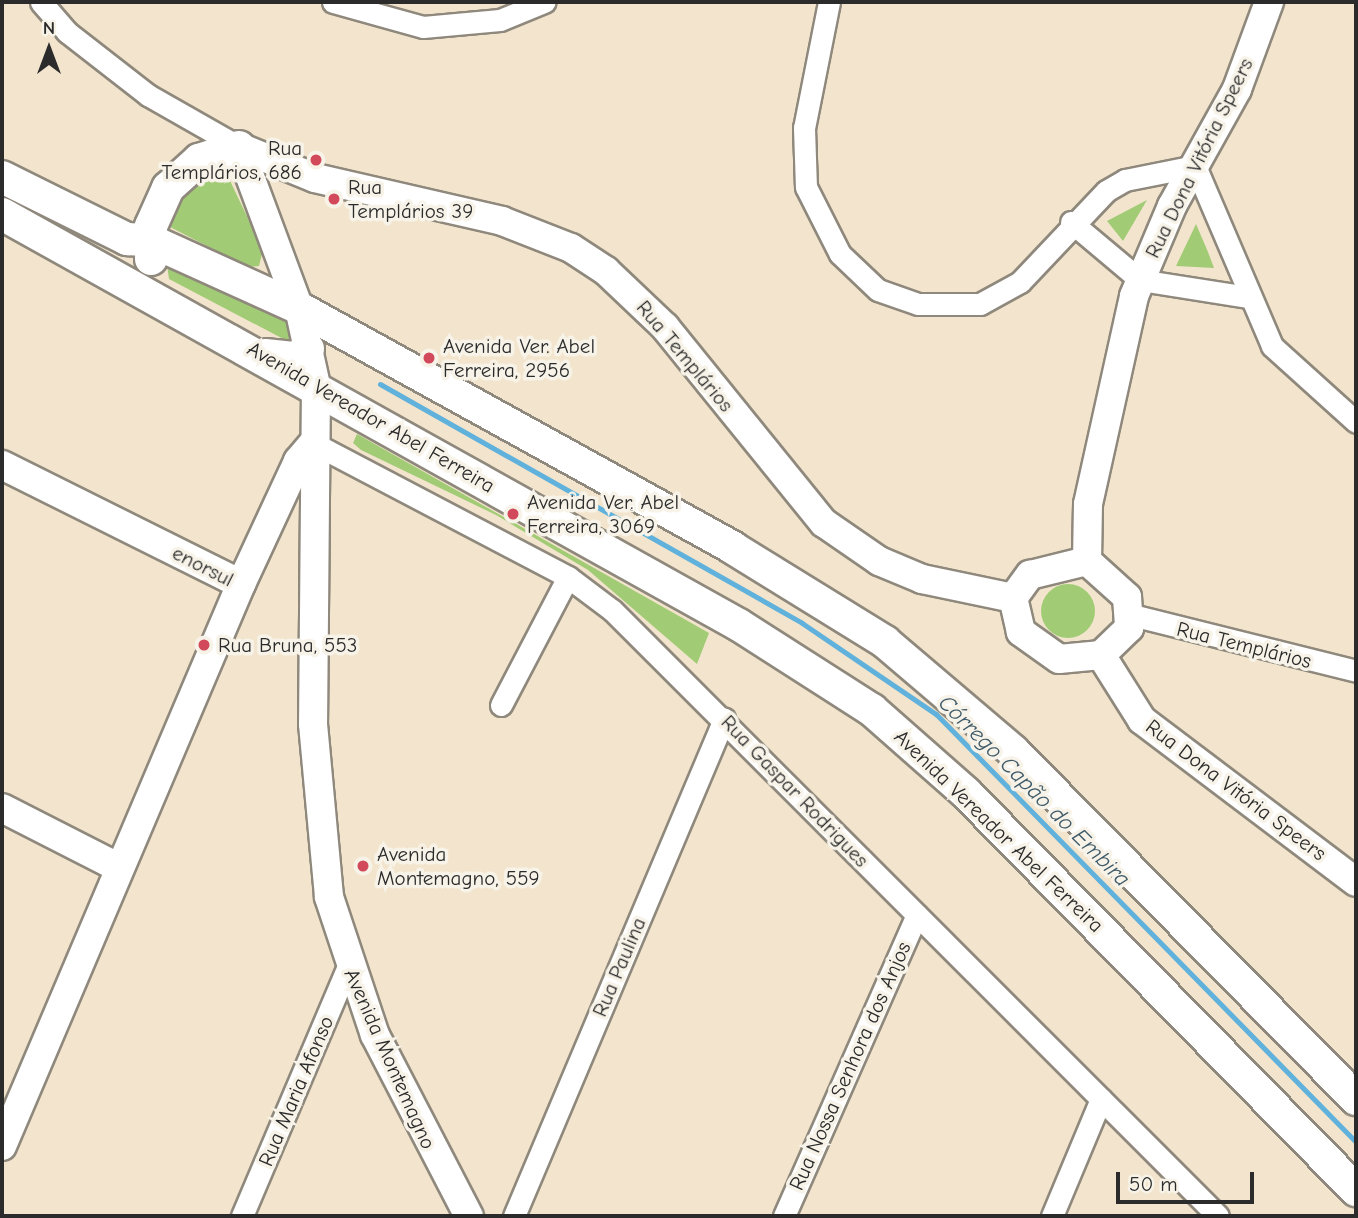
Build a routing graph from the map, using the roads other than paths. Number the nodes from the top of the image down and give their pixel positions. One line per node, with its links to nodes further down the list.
1 (41, 2): 6 (street)
2 (333, 2): 3 (street)
3 (544, 2)
4 (830, 2): 12 (street)
5 (1269, 2): 7 (street, Rua Dona Vitória Speers)
6 (239, 147): 9 (street, Rua Templários); 10 (street, Avenida Montemagno); 13 (main road)
7 (1195, 166): 12 (street); 14 (street, Rua Dona Vitória Speers); 16 (street)
8 (2, 177): 13 (main road)
9 (315, 178): 10 (street, Rua Templários); 31 (street, Rua Templários)
10 (262, 209): 17 (street, Avenida Montemagno)
11 (2, 214): 15 (main road, Avenida Vereador Abel Ferreira)
12 (1071, 222): 14 (street)
13 (149, 240): 15 (main road); 17 (main road)
14 (1140, 280): 16 (street); 28 (street, Rua Dona Vitória Speers)
15 (154, 294): 19 (main road, Avenida Vereador Abel Ferreira)
16 (1249, 297): 21 (street)
17 (299, 308): 18 (street, Avenida Montemagno); 43 (main road)
18 (308, 349): 19 (main road); 20 (street, Avenida Montemagno)
19 (265, 355): 20 (main road, Avenida Vereador Abel Ferreira)
20 (316, 385): 22 (street, Avenida Montemagno); 45 (main road, Avenida Vereador Abel Ferreira)
21 (1356, 422)
22 (313, 443): 24 (street); 25 (street, Avenida Montemagno); 29 (street, Rua Gaspar Rodrigues)
23 (2, 466): 30 (street, enorsul)
24 (284, 489): 25 (street); 26 (street)
25 (312, 495): 27 (street, Avenida Montemagno)
26 (262, 539): 27 (street); 30 (street)
27 (310, 541): 41 (street, Avenida Montemagno)
28 (1087, 561): 31 (street); 32 (street)
29 (568, 578): 35 (street); 36 (street, Rua Gaspar Rodrigues)
30 (241, 584): 38 (street, enorsul)
31 (1013, 598): 33 (street)
32 (1132, 615): 33 (street); 34 (street, Rua Templários)
33 (1101, 655): 39 (street, Rua Dona Vitória Speers)
34 (1356, 671)
35 (501, 705)
36 (724, 719): 40 (street, Rua Gaspar Rodrigues); 48 (street, Rua Paulina)
37 (2, 808): 38 (street)
38 (120, 868): 44 (street, enorsul)
39 (1356, 882)
40 (917, 915): 42 (street, Rua Gaspar Rodrigues); 49 (street, Rua Nossa Senhora dos Anjos)
41 (348, 966): 46 (street, Rua Maria Afonso); 47 (street, Avenida Montemagno)
42 (1101, 1099): 50 (street); 51 (street, Rua Gaspar Rodrigues)
43 (1356, 1099)
44 (3, 1139)
45 (1356, 1190)
46 (242, 1216)
47 (469, 1216)
48 (514, 1216)
49 (784, 1216)
50 (1052, 1216)
51 (1218, 1216)

